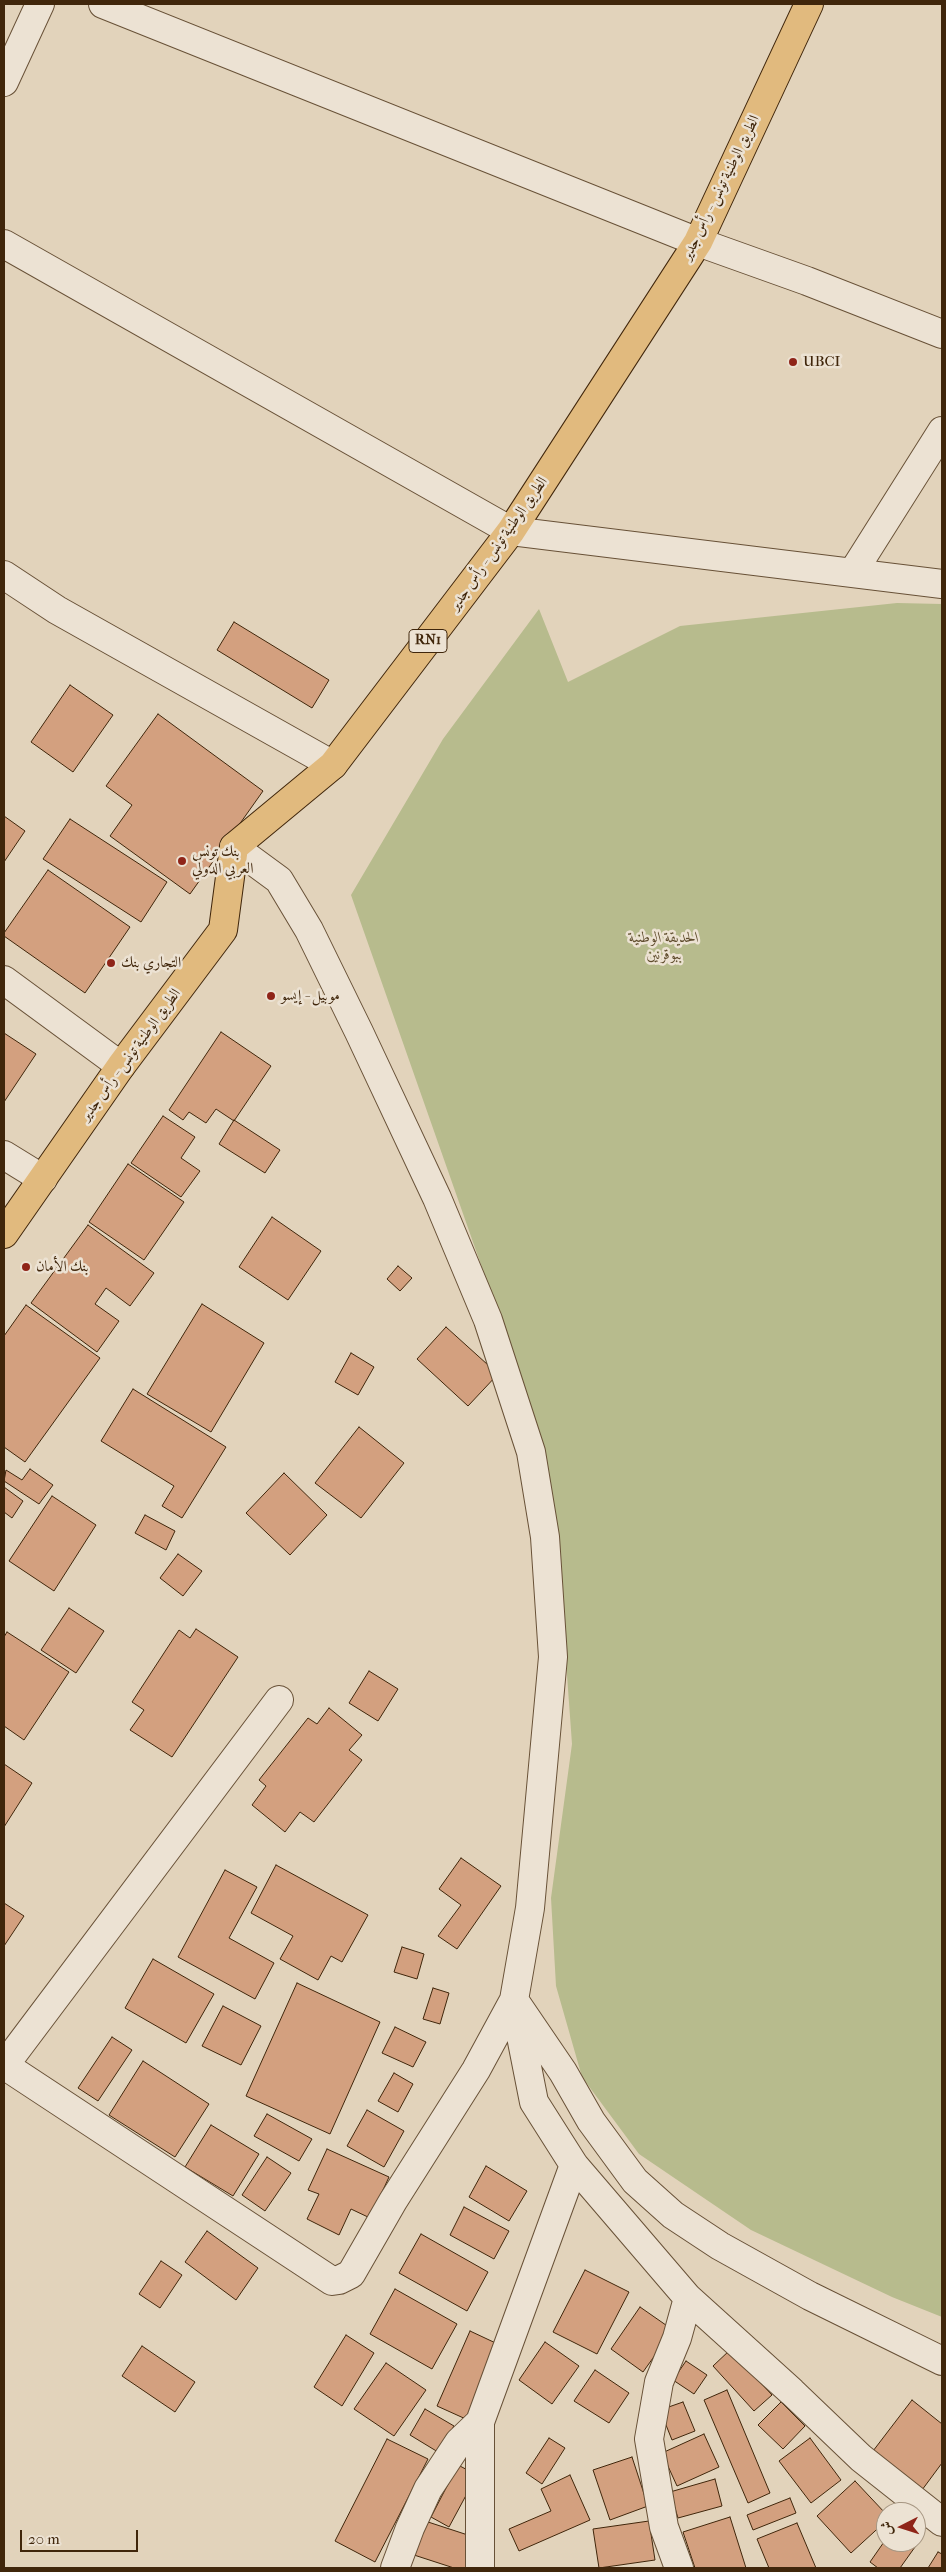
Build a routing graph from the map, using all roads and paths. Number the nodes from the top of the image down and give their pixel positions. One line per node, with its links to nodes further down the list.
1 (40, 4): 4 (street)
2 (103, 4): 5 (street)
3 (809, 4): 5 (main road, الطريق الوطنية تونس - رأس جدير / RN1)
4 (4, 82)
5 (698, 242): 7 (street); 9 (main road, الطريق الوطنية تونس - رأس جدير / RN1)
6 (4, 244): 9 (street)
7 (942, 334)
8 (942, 431): 10 (street)
9 (511, 531): 10 (street); 13 (main road, الطريق الوطنية تونس - رأس جدير / RN1)
10 (853, 572): 12 (street)
11 (4, 575): 13 (street)
12 (942, 584)
13 (334, 765): 14 (main road, الطريق الوطنية تونس - رأس جدير / RN1)
14 (234, 847): 16 (main road, الطريق الوطنية تونس - رأس جدير); 21 (street)
15 (4, 980): 16 (street)
16 (121, 1066): 18 (main road, الطريق الوطنية تونس - رأس جدير)
17 (4, 1156): 18 (street)
18 (43, 1179): 19 (main road, الطريق الوطنية تونس - رأس جدير)
19 (4, 1234)
20 (279, 1700): 22 (street)
21 (514, 2000): 22 (street); 23 (street); 25 (street)
22 (4, 2066)
23 (574, 2165): 24 (street); 26 (street)
24 (688, 2298): 27 (street); 30 (street)
25 (942, 2361)
26 (480, 2422): 28 (street); 29 (street)
27 (942, 2522)
28 (395, 2568)
29 (480, 2568)
30 (679, 2568)

